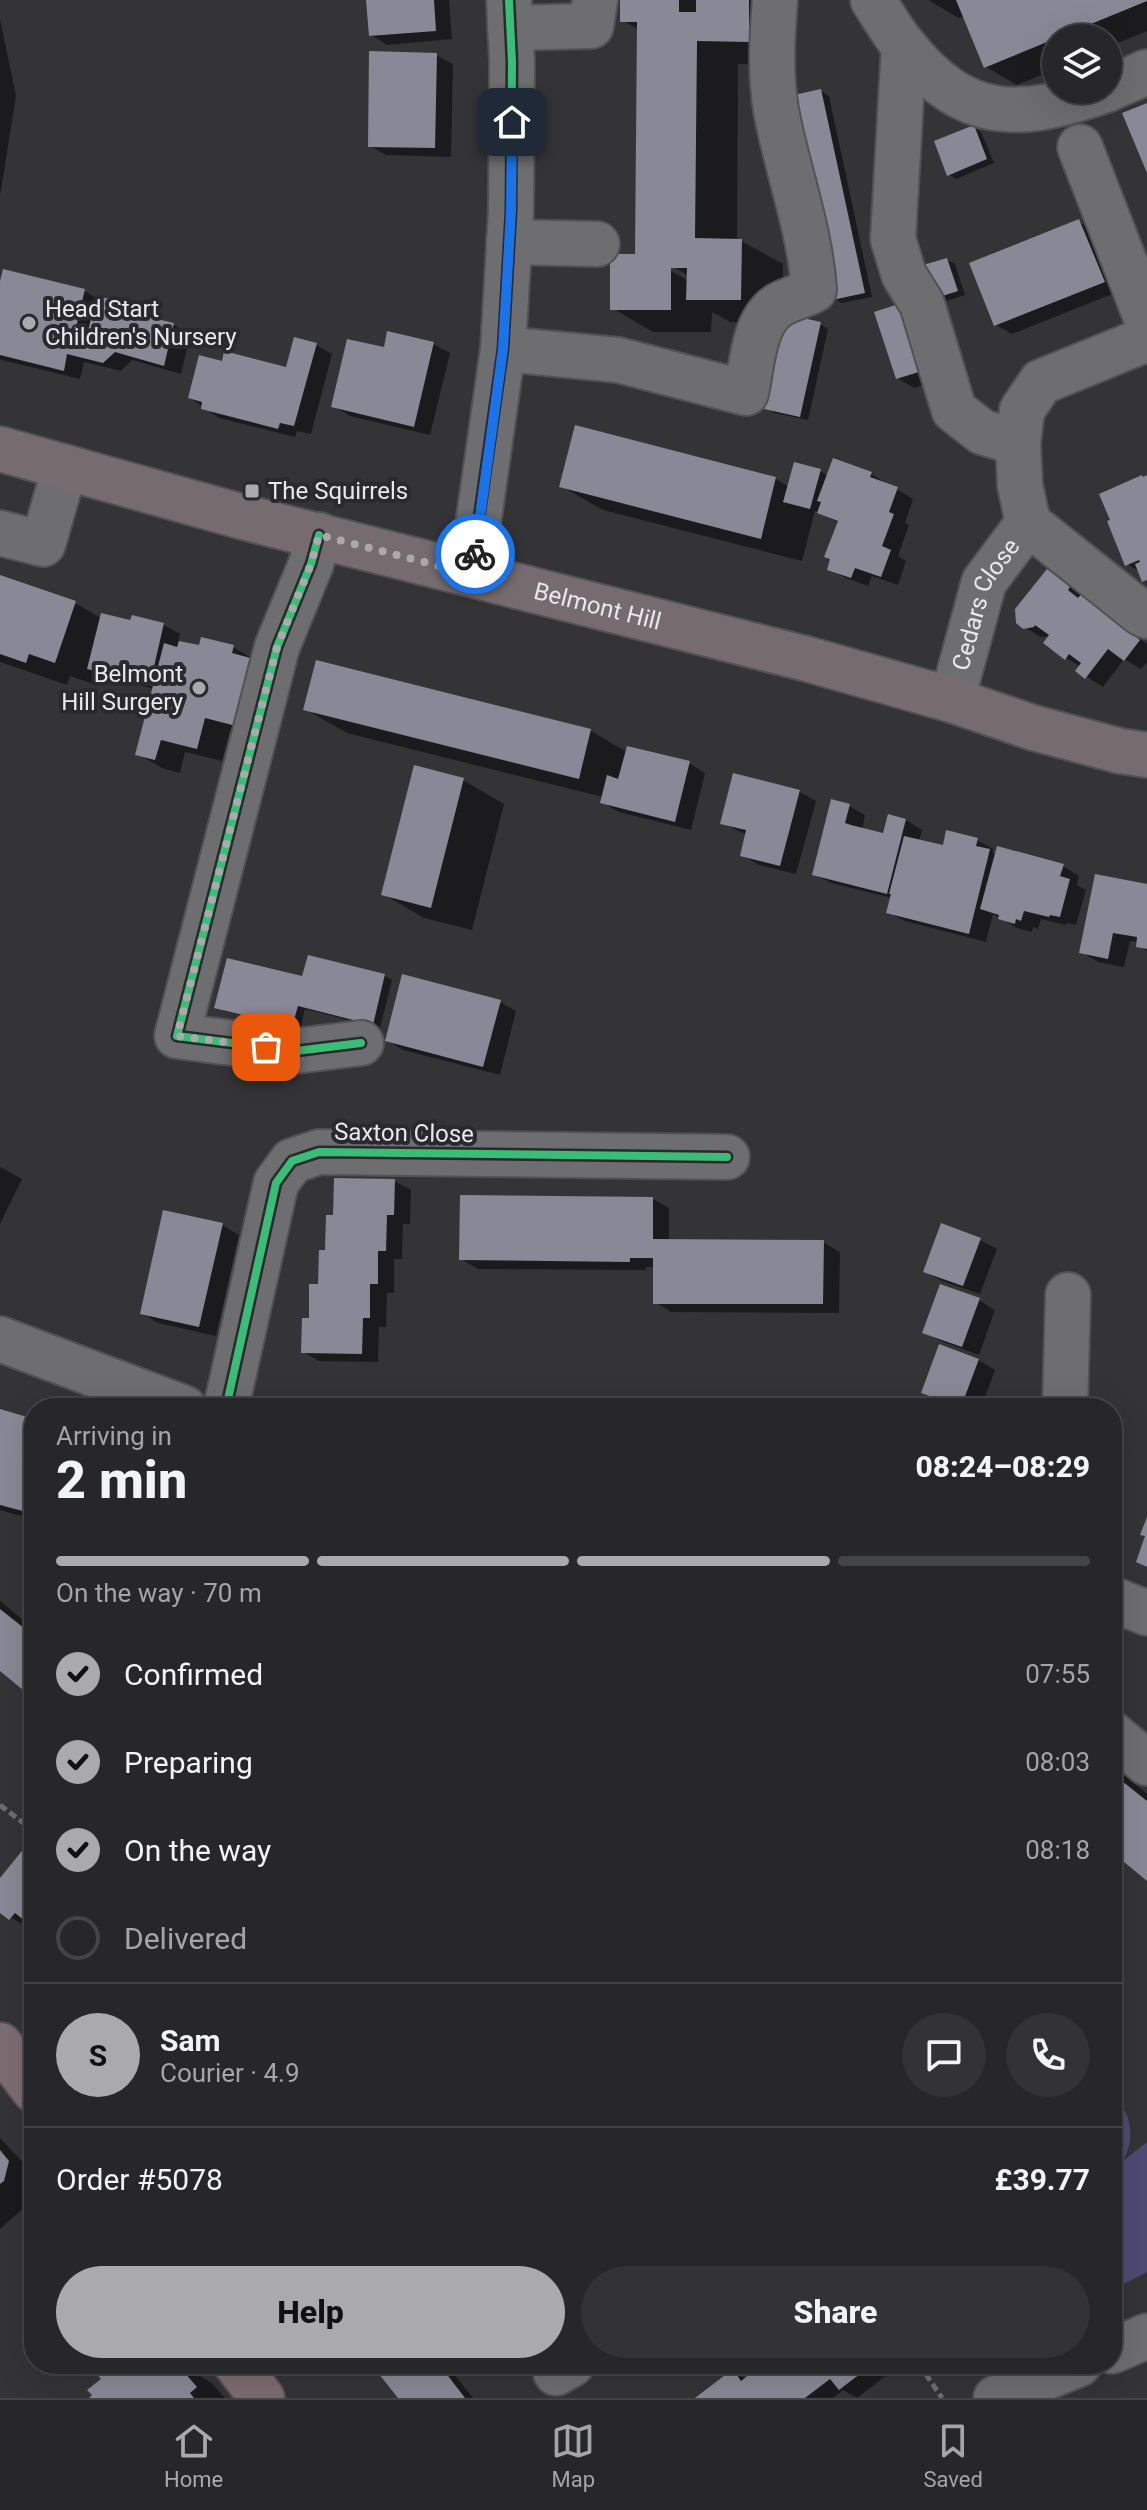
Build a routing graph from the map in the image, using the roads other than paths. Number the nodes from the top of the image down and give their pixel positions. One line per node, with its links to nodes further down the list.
1 (595, 0): 4 (street)
2 (775, 0): 14 (street)
3 (873, 0): 5 (street)
4 (509, 14): 10 (street)
5 (904, 46): 8 (street); 15 (street)
6 (1147, 72): 7 (street)
7 (1122, 83)
8 (1063, 104)
9 (1080, 147): 12 (street)
10 (509, 242): 11 (street); 14 (street)
11 (597, 244)
12 (1147, 320)
13 (1147, 339): 15 (street)
14 (503, 349): 21 (street)
15 (1018, 443): 18 (street)
16 (0, 449): 17 (main road, Belmont Hill)
17 (65, 467): 19 (street); 20 (main road, Belmont Hill)
18 (1028, 523): 22 (street, Cedars Close); 23 (street, Cedars Close)
19 (0, 533)
20 (319, 535): 21 (main road, Belmont Hill); 25 (street)
21 (471, 574): 23 (main road, Belmont Hill)
22 (1147, 616)
23 (952, 700): 24 (main road, Belmont Hill)
24 (1147, 755)
25 (361, 1043)
26 (727, 1157): 30 (street, Saxton Close)
27 (1068, 1295): 31 (street)
28 (7, 1342): 29 (street)
29 (156, 1398)
30 (228, 1398)
31 (1065, 1398)
32 (1122, 1603): 33 (street)
33 (1147, 1613)
34 (1122, 1742): 35 (street)
35 (1147, 1763)
36 (0, 2045): 37 (highway)
37 (24, 2077)
38 (1147, 2336): 39 (street)
39 (1122, 2347)
40 (244, 2374): 42 (highway)
41 (1055, 2374): 43 (street)
42 (262, 2398)
43 (996, 2398)

